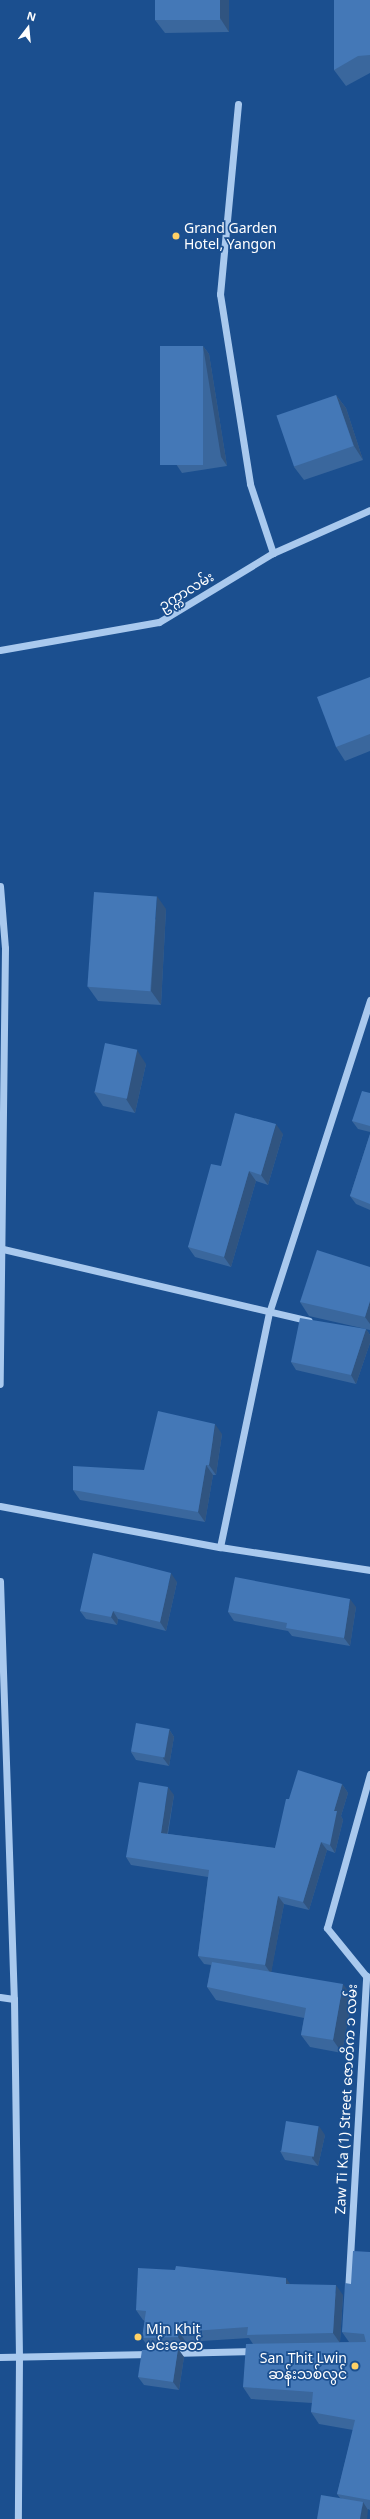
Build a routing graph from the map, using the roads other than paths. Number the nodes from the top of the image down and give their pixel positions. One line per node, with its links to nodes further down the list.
1 (238, 104): 3 (street)
2 (370, 510): 3 (street, ဥက္ကာလမ်း)
3 (273, 553): 4 (street, ဥက္ကာလမ်း)
4 (0, 650)
5 (0, 886): 7 (street)
6 (370, 1000): 9 (street)
7 (2, 1213): 8 (street)
8 (3, 1249): 9 (street); 11 (street)
9 (269, 1313): 10 (street); 13 (street)
10 (315, 1322)
11 (0, 1384)
12 (0, 1506): 13 (street)
13 (220, 1547): 14 (street)
14 (370, 1570)
15 (0, 1581): 18 (street)
16 (370, 1774): 19 (street, Zaw Ti Ka (1) Street ဇောတိက ၁ လမ်း)
17 (0, 1997): 18 (street)
18 (14, 1999): 22 (street)
19 (347, 2303)
20 (265, 2351): 22 (street)
21 (0, 2356): 22 (street)
22 (19, 2358): 23 (street)
23 (18, 2519)

